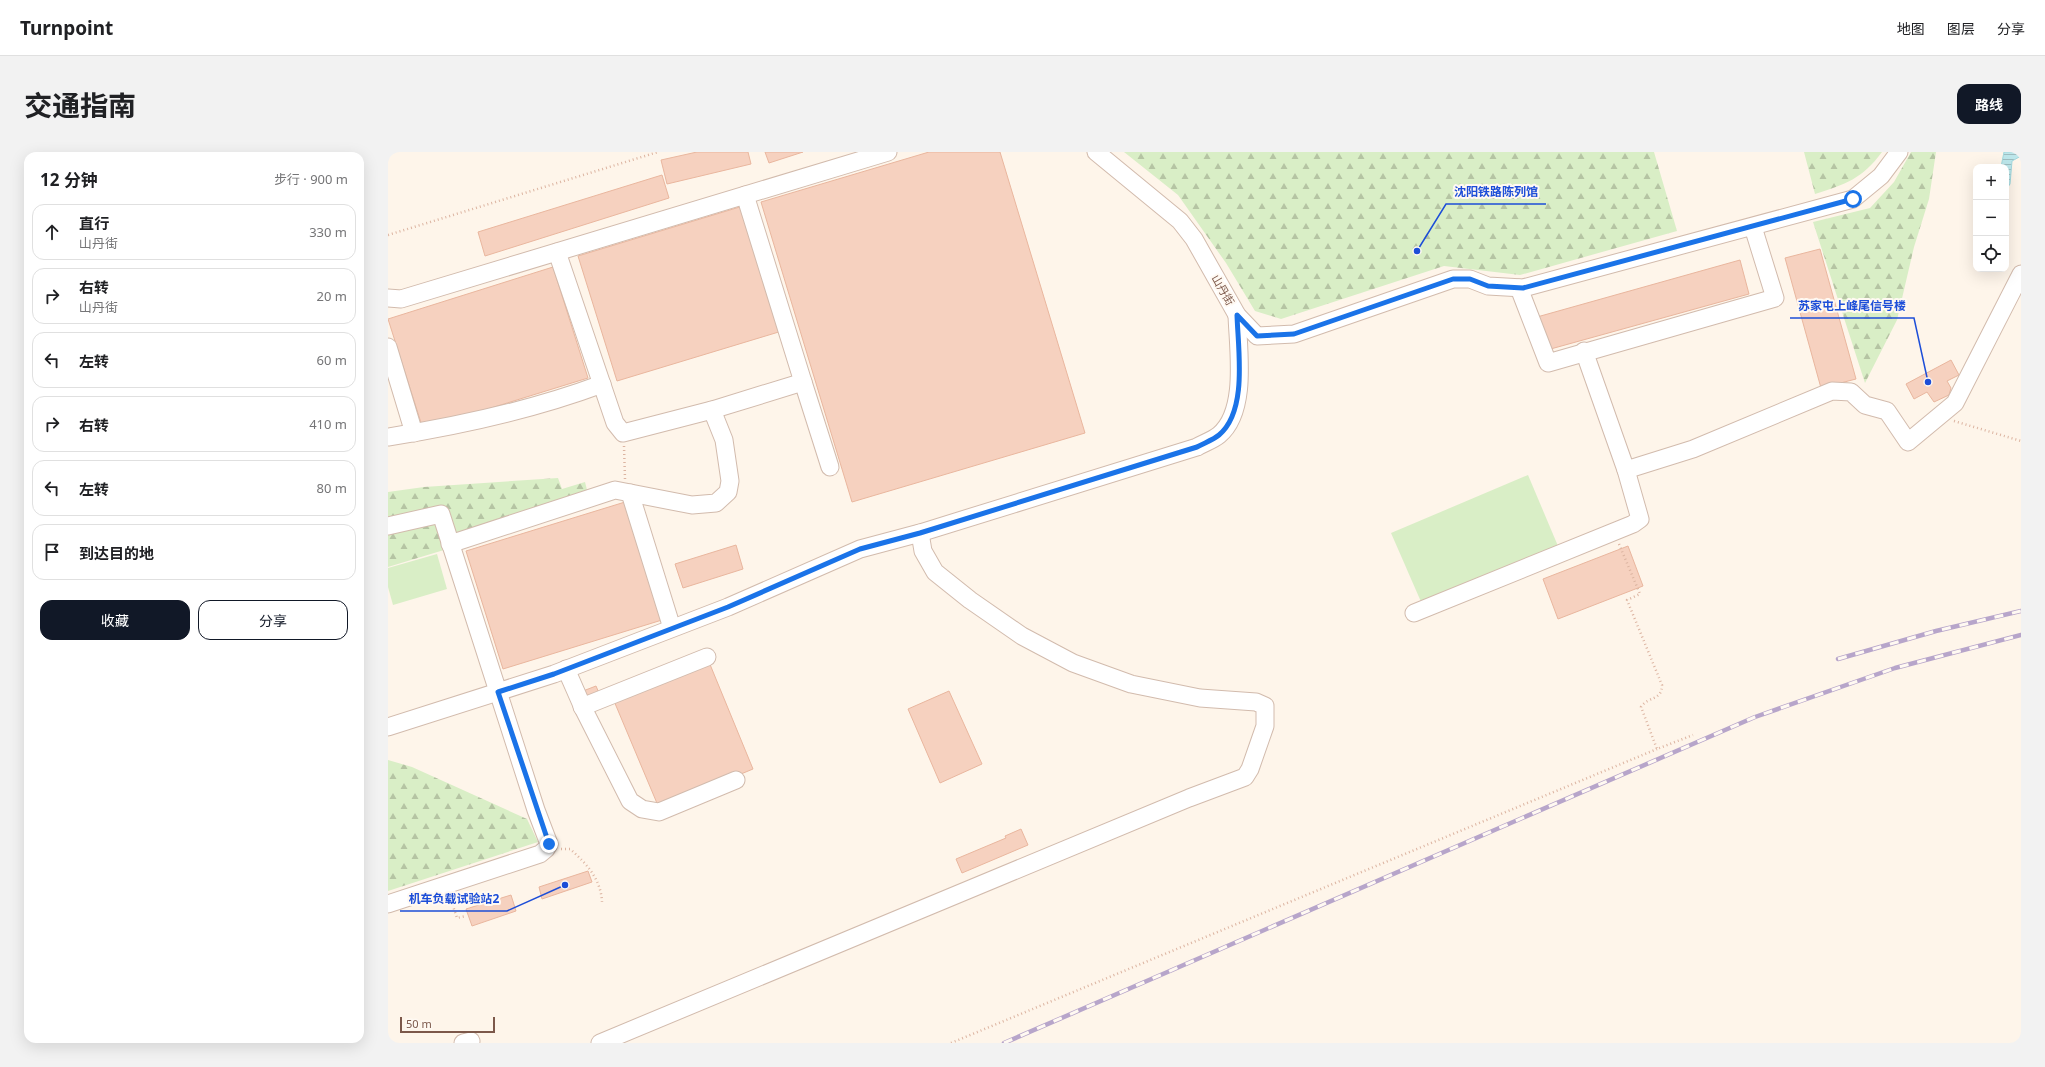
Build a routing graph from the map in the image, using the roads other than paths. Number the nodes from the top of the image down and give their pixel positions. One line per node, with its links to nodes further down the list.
1 (888, 152): 4 (lane)
2 (1096, 152): 10 (lane, 山丹街)
3 (1899, 152): 5 (lane, 山丹街)
4 (745, 195): 6 (lane); 13 (lane)
5 (1754, 227): 8 (lane, 山丹街); 12 (lane)
6 (557, 252): 9 (lane); 14 (lane)
7 (2021, 274): 19 (lane)
8 (1519, 288): 10 (lane, 山丹街); 12 (lane)
9 (388, 298)
10 (1237, 315): 22 (lane)
11 (388, 347): 16 (lane)
12 (1584, 351): 19 (lane)
13 (803, 382): 15 (lane); 18 (lane)
14 (602, 384): 15 (lane); 16 (lane)
15 (712, 410): 20 (lane)
16 (414, 433): 17 (lane)
17 (388, 437)
18 (830, 466)
19 (1626, 470): 24 (lane)
20 (630, 492): 23 (lane); 25 (lane)
21 (388, 526): 23 (lane)
22 (920, 533): 25 (lane); 33 (lane)
23 (450, 544): 28 (lane)
24 (1414, 612)
25 (672, 628): 27 (lane)
26 (707, 657): 29 (lane)
27 (566, 669): 28 (lane); 29 (lane)
28 (498, 692): 30 (lane); 32 (lane)
29 (582, 707): 31 (lane)
30 (388, 727)
31 (736, 780)
32 (388, 904)
33 (600, 1043)

